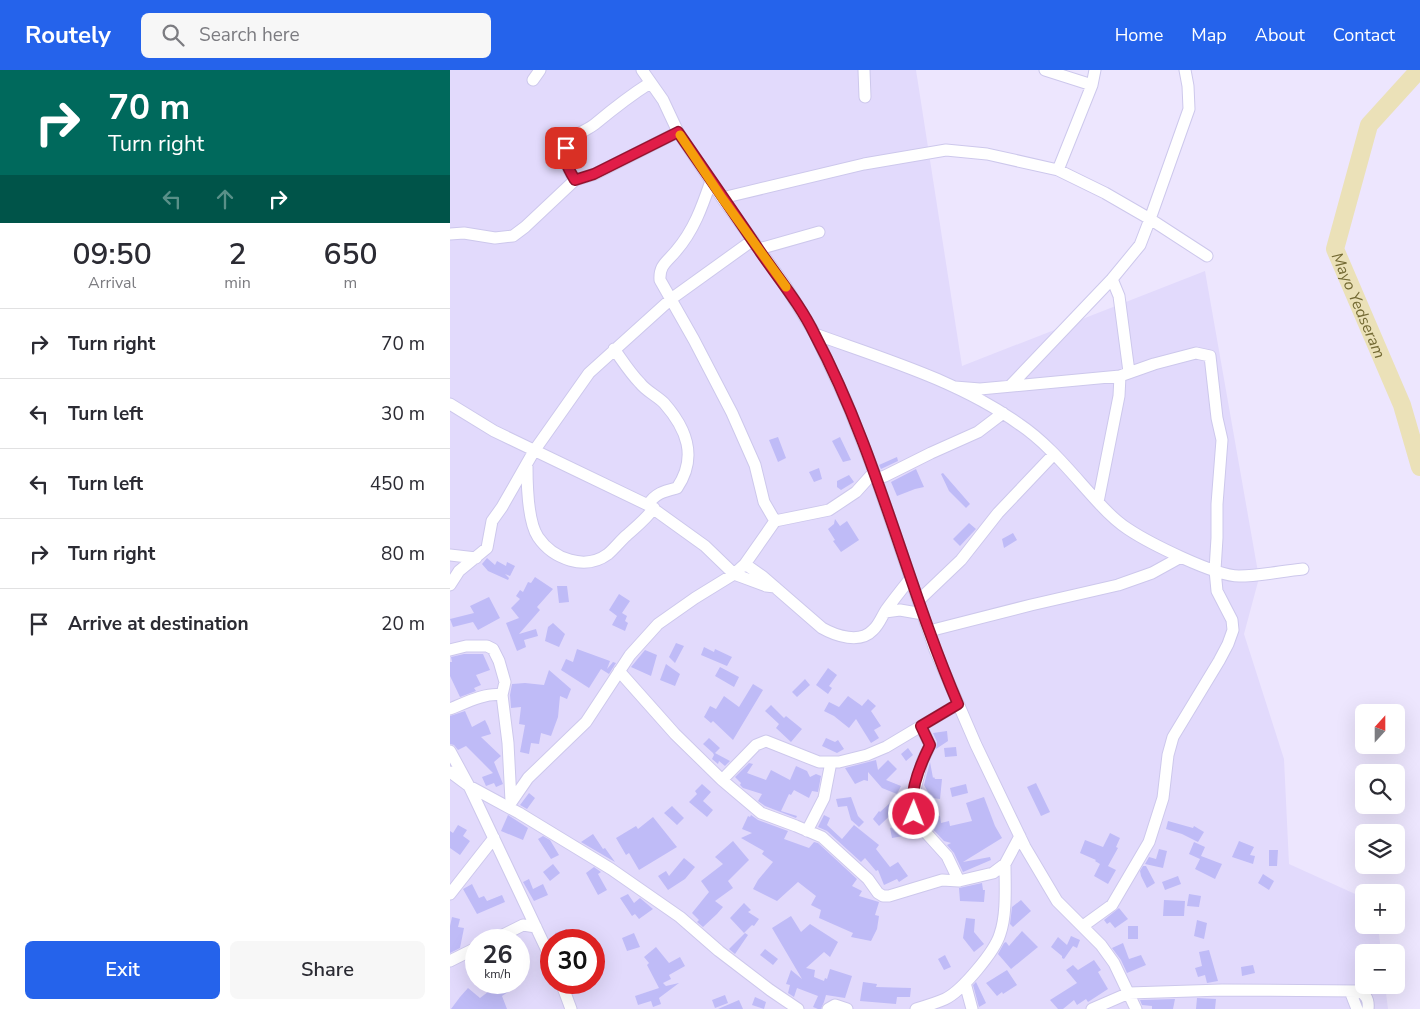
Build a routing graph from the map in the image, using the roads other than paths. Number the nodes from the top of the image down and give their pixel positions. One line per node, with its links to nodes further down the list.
1 (540, 70): 7 (street)
2 (642, 70): 8 (street)
3 (864, 70): 10 (street)
4 (1044, 70): 9 (street)
5 (1095, 70): 9 (street)
6 (1185, 70): 16 (street)
7 (533, 80)
8 (650, 83): 11 (street); 13 (street)
9 (1092, 85): 12 (street)
10 (864, 97)
11 (678, 132): 13 (street); 14 (street)
12 (1058, 170): 15 (street); 16 (street)
13 (575, 180): 18 (street)
14 (711, 181): 15 (street); 22 (street)
15 (722, 198): 19 (street)
16 (1150, 219): 20 (street); 21 (street)
17 (819, 232): 19 (street)
18 (450, 234)
19 (756, 244): 22 (street); 23 (street)
20 (1207, 256)
21 (1112, 279): 25 (street); 26 (street)
22 (671, 299): 24 (street); 36 (street)
23 (815, 334): 27 (street); 33 (street)
24 (614, 349): 30 (street); 35 (street)
25 (1125, 374): 26 (street); 34 (street); 42 (street)
26 (1010, 386): 27 (street)
27 (955, 387): 29 (street)
28 (450, 404): 30 (street)
29 (1003, 413): 31 (street); 33 (street)
30 (534, 451): 32 (street); 35 (street)
31 (1054, 454): 34 (street); 47 (street)
32 (526, 464): 35 (street); 39 (street)
33 (875, 476): 36 (street); 44 (street)
34 (1098, 502): 38 (street)
35 (651, 507): 43 (street)
36 (775, 521): 40 (street)
37 (450, 555): 39 (street)
38 (1181, 557): 42 (street); 50 (street)
39 (476, 558): 45 (street)
40 (745, 564): 43 (street); 46 (street)
41 (1303, 569): 42 (street)
42 (1215, 570): 71 (street)
43 (734, 574): 46 (street); 52 (street)
44 (910, 579): 47 (street); 48 (street)
45 (450, 585)
46 (775, 587): 48 (street)
47 (918, 601): 49 (street)
48 (885, 612): 49 (street)
49 (922, 614): 50 (street)
50 (929, 631): 54 (street)
51 (450, 650): 53 (street)
52 (619, 671): 60 (street); 62 (street)
53 (502, 695): 55 (street); 62 (street)
54 (958, 704): 56 (street); 64 (street)
55 (450, 709)
56 (921, 726): 58 (street); 67 (street)
57 (450, 751): 61 (street)
58 (831, 762): 60 (street); 63 (street)
59 (450, 772): 61 (street)
60 (722, 780): 63 (street)
61 (470, 786): 62 (street); 65 (street)
62 (509, 804): 82 (street)
63 (807, 830): 67 (street)
64 (1020, 836): 66 (street); 71 (street)
65 (494, 838): 68 (street); 69 (street)
66 (1005, 864): 67 (street); 77 (street)
67 (959, 881)
68 (450, 894)
69 (530, 915): 70 (street); 72 (street)
70 (523, 925): 72 (street); 73 (street)
71 (1083, 926): 79 (street)
72 (536, 927): 74 (street)
73 (515, 929)
74 (540, 936)
75 (465, 954): 76 (street)
76 (450, 962)
77 (965, 983): 85 (street); 86 (street)
78 (1350, 991): 79 (street); 89 (street); 90 (street)
79 (1128, 993): 87 (street); 88 (street)
80 (565, 994): 81 (street)
81 (571, 1009)
82 (798, 1009)
83 (828, 1009): 84 (street)
84 (847, 1009)
85 (916, 1009)
86 (972, 1009)
87 (1092, 1009)
88 (1136, 1009)
89 (1357, 1009)
90 (1368, 1009)

